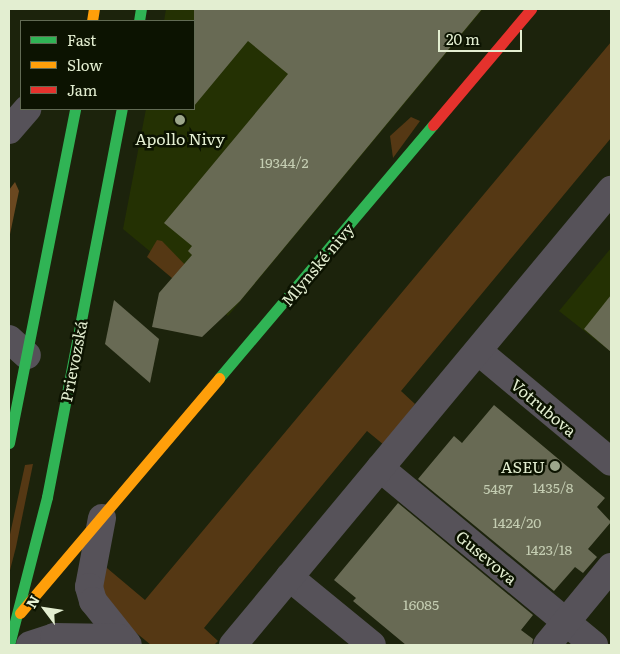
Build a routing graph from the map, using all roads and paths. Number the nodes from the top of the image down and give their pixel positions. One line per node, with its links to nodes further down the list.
1 (531, 9): 12 (main road, Mlynské nivy)
2 (26, 110): 5 (street)
3 (75, 110): 7 (main road)
4 (122, 110): 15 (main road, Prievozská)
5 (9, 130)
6 (611, 190): 8 (street)
7 (18, 347): 9 (main road)
8 (478, 351): 10 (street, Votrubova); 11 (street)
9 (9, 443)
10 (611, 462)
11 (380, 468): 14 (street); 16 (street, Gusevova)
12 (102, 518): 15 (main road, Mlynské nivy); 17 (street, Mlynské nivy)
13 (611, 568): 16 (street)
14 (289, 577): 20 (street); 21 (street)
15 (20, 613): 18 (main road, Mlynské nivy)
16 (566, 622): 22 (street); 23 (street, Gusevova)
17 (124, 642): 19 (street, Mlynské nivy)
18 (9, 645)
19 (30, 645)
20 (233, 645)
21 (372, 645)
22 (547, 645)
23 (594, 645)

